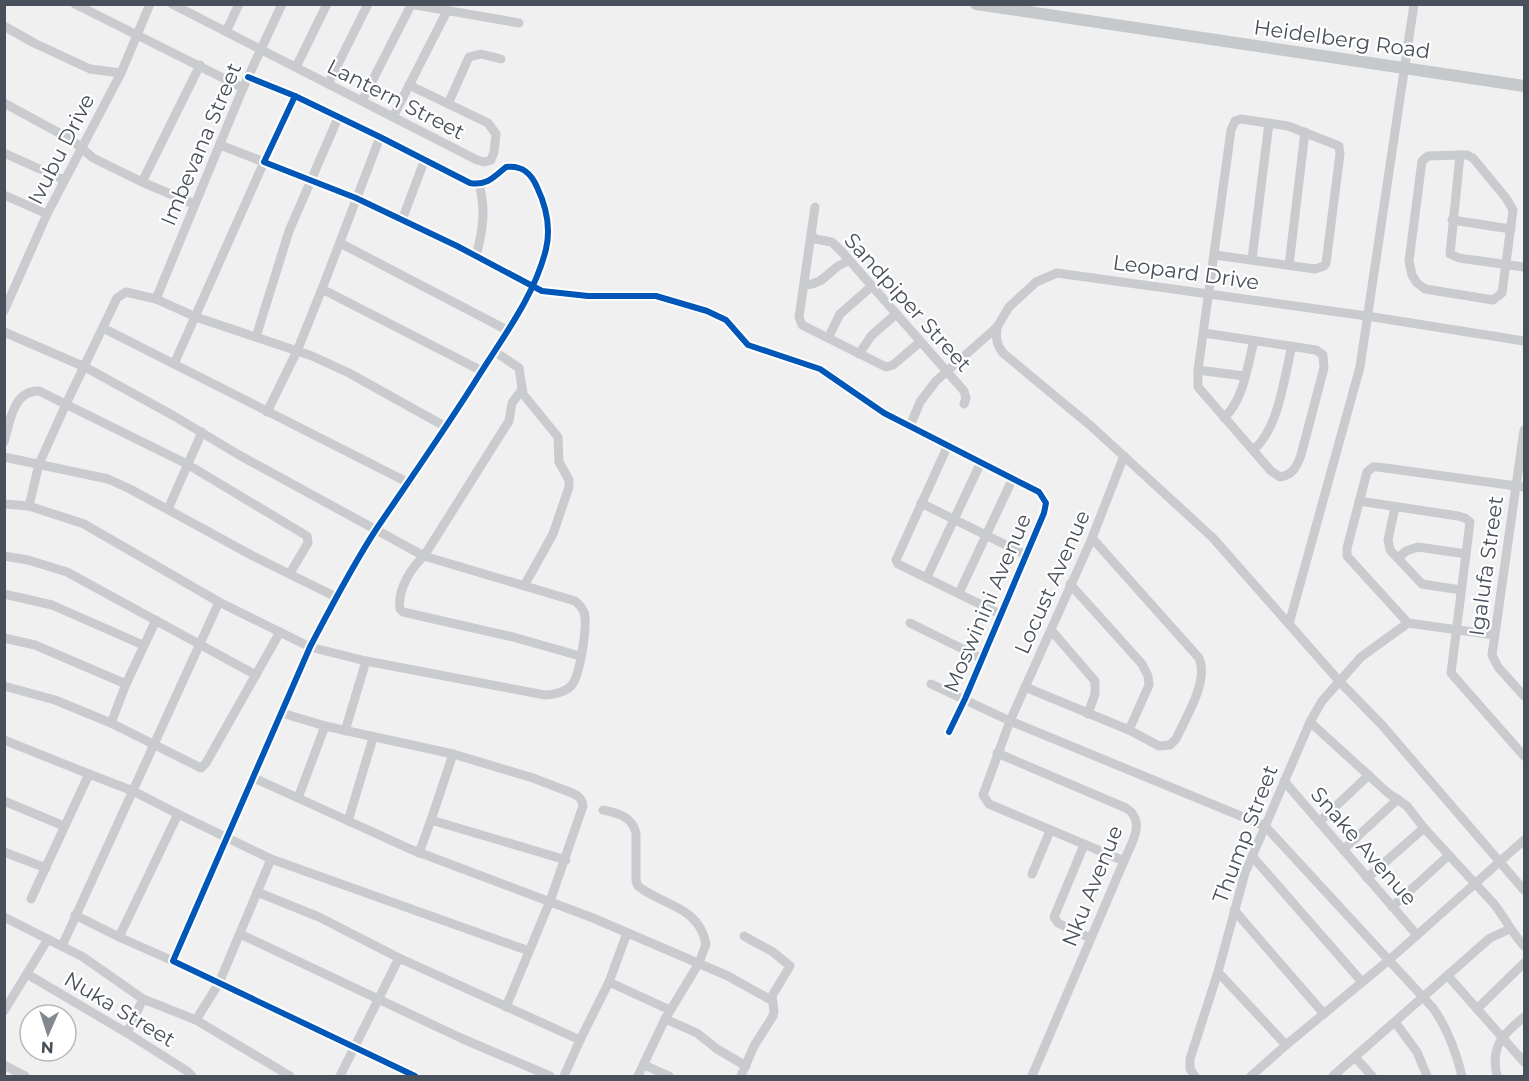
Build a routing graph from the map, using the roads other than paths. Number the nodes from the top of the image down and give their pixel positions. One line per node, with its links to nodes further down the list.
1 (75, 4): 17 (street)
2 (150, 4): 17 (street, Ivubu Drive)
3 (172, 4): 13 (street, Lantern Street)
4 (199, 4): 13 (street)
5 (239, 4): 16 (street)
6 (282, 4): 18 (street, Imbevana Street)
7 (327, 4): 21 (street)
8 (368, 4): 25 (street)
9 (976, 4): 22 (main road, Heidelberg Road)
10 (1414, 4): 22 (street)
11 (410, 5): 12 (street); 30 (street)
12 (447, 11): 14 (street); 26 (street)
13 (194, 15): 16 (street, Lantern Street)
14 (519, 23)
15 (4, 26): 23 (street)
16 (226, 32): 18 (street, Lantern Street)
17 (136, 35): 20 (street); 23 (street, Ivubu Drive)
18 (261, 50): 21 (street, Lantern Street); 24 (street, Imbevana Street)
19 (501, 59): 32 (street)
20 (200, 65): 28 (street); 46 (street)
21 (296, 68): 25 (street, Lantern Street)
22 (1405, 68): 27 (main road, Heidelberg Road); 74 (street)
23 (121, 73): 39 (street, Ivubu Drive)
24 (248, 77): 28 (street, Imbevana Street); 29 (street)
25 (328, 84): 30 (street, Lantern Street)
26 (409, 85): 32 (street, Lantern Street); 33 (street)
27 (1524, 86)
28 (243, 88): 38 (street, Imbevana Street)
29 (295, 96): 34 (street); 43 (street)
30 (362, 101): 33 (street, Lantern Street)
31 (4, 103): 39 (street)
32 (448, 104): 33 (street, Lantern Street)
33 (393, 117)
34 (338, 118): 37 (street); 44 (street)
35 (1269, 123): 36 (street); 58 (street); 60 (street)
36 (1305, 132): 63 (street); 63 (street)
37 (380, 137): 42 (street); 49 (street)
38 (220, 145): 43 (street, Moswinini Avenue); 50 (street, Imbevana Street)
39 (81, 146): 45 (street, Ivubu Drive); 46 (street)
40 (4, 153): 45 (street)
41 (1460, 155): 54 (street); 55 (street); 62 (street)
42 (425, 159): 47 (street); 53 (street)
43 (264, 162): 44 (street, Moswinini Avenue); 73 (street)
44 (310, 179): 49 (street, Moswinini Avenue); 80 (street)
45 (64, 180): 52 (street, Ivubu Drive)
46 (142, 182): 50 (street)
47 (479, 184): 59 (street); 66 (street)
48 (4, 195): 52 (street)
49 (356, 198): 53 (street, Moswinini Avenue); 57 (street)
50 (194, 204): 70 (street, Imbevana Street)
51 (814, 207): 56 (street)
52 (47, 214): 71 (street, Ivubu Drive)
53 (402, 220): 59 (street, Moswinini Avenue)
54 (1452, 220): 55 (street); 62 (street)
55 (1510, 229): 62 (street)
56 (812, 235): 61 (street, Sandpiper Street); 65 (street)
57 (340, 243): 68 (street); 77 (street)
58 (1215, 255): 60 (street); 69 (street)
59 (476, 256): 66 (street, Moswinini Avenue)
60 (1252, 259): 63 (street)
61 (849, 261): 65 (street); 67 (street, Sandpiper Street)
62 (1506, 264): 64 (street)
63 (1289, 265)
64 (1524, 267)
65 (804, 285): 81 (street)
66 (533, 286): 77 (street); 100 (street, Moswinini Avenue)
67 (872, 286): 72 (street, Sandpiper Street); 81 (street)
68 (322, 289): 86 (street); 92 (street)
69 (1210, 294): 74 (street, Leopard Drive); 76 (street, Leopard Drive); 79 (street)
70 (156, 299): 73 (street); 75 (street)
71 (4, 311)
72 (896, 314): 84 (street, Sandpiper Street); 88 (street)
73 (196, 316): 80 (street); 89 (street)
74 (1367, 316): 83 (street, Leopard Drive); 143 (street)
75 (103, 327): 89 (street); 90 (street)
76 (997, 327): 93 (street, Leopard Drive); 107 (street)
77 (507, 330): 87 (street)
78 (4, 332): 90 (street)
79 (1204, 333): 82 (street); 91 (street)
80 (256, 337): 86 (street)
81 (828, 338): 88 (street)
82 (1254, 341): 85 (street); 94 (street)
83 (1524, 341)
84 (920, 342): 88 (street); 93 (street, Sandpiper Street)
85 (1292, 346): 106 (street); 106 (street)
86 (297, 351): 98 (street); 101 (street)
87 (494, 351): 92 (street); 95 (street)
88 (859, 354)
89 (174, 364): 98 (street)
90 (84, 368): 96 (street); 103 (street)
91 (1198, 370): 94 (street); 99 (street)
92 (482, 371): 101 (street)
93 (946, 372): 97 (street, Sandpiper Street); 100 (street, Leopard Drive)
94 (1244, 376): 99 (street)
95 (521, 391): 128 (street); 133 (street)
96 (66, 404): 104 (street); 110 (street); 111 (street)
97 (964, 405)
98 (267, 412): 113 (street)
99 (1224, 418): 106 (street)
100 (910, 426): 105 (street, Moswinini Avenue)
101 (446, 427): 113 (street)
102 (1524, 430): 114 (street, Igalufa Street)
103 (202, 432): 111 (street); 122 (street)
104 (4, 442)
105 (948, 445): 109 (street, Moswinini Avenue); 116 (street)
106 (1253, 450)
107 (1124, 456): 124 (street, Locust Avenue); 143 (street)
108 (4, 457): 110 (street)
109 (981, 462): 112 (street, Moswinini Avenue); 121 (street)
110 (39, 464): 118 (street); 120 (street)
111 (187, 464): 120 (street); 130 (street)
112 (1013, 478): 123 (street); 126 (street, Moswinini Avenue)
113 (409, 483): 122 (street)
114 (1520, 486): 115 (street); 147 (street, Igalufa Street)
115 (1359, 501): 119 (street); 141 (street)
116 (921, 502): 121 (street); 131 (street)
117 (4, 504): 118 (street)
118 (29, 506): 138 (street)
119 (1395, 507): 125 (street); 129 (street)
120 (168, 509): 130 (street)
121 (954, 519): 123 (street); 131 (street)
122 (376, 530): 128 (street); 137 (street)
123 (987, 536): 126 (street); 135 (street)
124 (1092, 538): 132 (street, Locust Avenue); 169 (street)
125 (1466, 554): 129 (street); 134 (street)
126 (1026, 555): 139 (street, Moswinini Avenue)
127 (4, 556): 140 (street)
128 (424, 556): 133 (street); 152 (street)
129 (1398, 558): 134 (street)
130 (290, 573): 137 (street)
131 (927, 577): 135 (street)
132 (1070, 584): 145 (street, Locust Avenue); 169 (street)
133 (524, 586): 152 (street)
134 (1461, 590): 144 (street)
135 (959, 593): 139 (street)
136 (4, 594): 150 (street)
137 (336, 597): 151 (street)
138 (219, 602): 146 (street); 149 (street)
139 (1000, 614): 153 (street, Moswinini Avenue)
140 (156, 620): 149 (street); 150 (street)
141 (1408, 622): 144 (street); 156 (street, Thump Street)
142 (910, 623): 153 (street)
143 (1289, 624): 156 (street)
144 (1457, 628): 147 (street); 177 (street)
145 (1051, 630): 160 (street, Locust Avenue); 164 (street)
146 (280, 632): 151 (street); 155 (street)
147 (1494, 635): 161 (street, Igalufa Street)
148 (4, 638): 157 (street)
149 (200, 644): 155 (street); 174 (street)
150 (143, 645): 157 (street)
151 (310, 647): 154 (street); 163 (street)
152 (580, 656): 154 (street)
153 (981, 658): 162 (street, Moswinini Avenue)
154 (366, 661): 170 (street)
155 (256, 675): 174 (street)
156 (1340, 682): 166 (street, Thump Street); 206 (street)
157 (126, 684): 167 (street)
158 (931, 684): 162 (street)
159 (4, 686): 167 (street)
160 (1025, 687): 164 (street); 165 (street, Locust Avenue)
161 (1524, 696)
162 (965, 699): 165 (street); 171 (street, Moswinini Avenue)
163 (282, 713): 168 (street); 180 (street)
164 (1088, 714): 169 (street)
165 (1010, 721): 175 (street, Locust Avenue); 192 (street)
166 (1310, 722): 179 (street); 181 (street, Thump Street)
167 (111, 723): 174 (street)
168 (325, 726): 170 (street); 183 (street)
169 (1129, 730)
170 (345, 731): 172 (street)
171 (949, 732)
172 (373, 738): 176 (street); 189 (street)
173 (4, 740): 178 (street)
174 (153, 745): 182 (street)
175 (998, 753): 194 (street, Locust Avenue); 205 (street, Nku Avenue)
176 (453, 754): 188 (street); 204 (street)
177 (1524, 756)
178 (88, 774): 182 (street); 191 (street)
179 (1369, 775): 184 (street); 190 (street)
180 (254, 778): 183 (street); 195 (street)
181 (1284, 781): 190 (street, Snake Avenue); 192 (street, Thump Street)
182 (133, 791): 187 (street); 217 (street)
183 (298, 798): 189 (street)
184 (1398, 799): 193 (street); 198 (street)
185 (4, 801): 191 (street)
186 (603, 810): 233 (street)
187 (178, 814): 195 (street); 224 (street)
188 (431, 820): 199 (street); 204 (street)
189 (348, 821): 199 (street)
190 (1319, 822): 198 (street, Snake Avenue)
191 (64, 826): 207 (street)
192 (1265, 826): 202 (street, Thump Street); 231 (street)
193 (1424, 828): 201 (street); 209 (street)
194 (1050, 831): 197 (street); 208 (street)
195 (226, 838): 203 (street); 232 (street)
196 (1524, 840): 206 (street)
197 (1084, 845): 205 (street); 225 (street)
198 (1343, 850): 209 (street, Snake Avenue)
199 (419, 853): 214 (street)
200 (5, 854): 207 (street)
201 (1449, 855): 210 (street); 215 (street)
202 (1252, 856): 216 (street, Thump Street); 239 (street)
203 (271, 859): 212 (street); 229 (street)
204 (566, 860): 214 (street)
205 (1124, 861): 225 (street, Nku Avenue)
206 (1499, 863): 210 (street); 211 (street)
207 (46, 868): 213 (street)
208 (1032, 874)
209 (1367, 878): 215 (street, Snake Avenue)
210 (1476, 884): 219 (street); 222 (street)
211 (1524, 890)
212 (257, 892): 221 (street); 230 (street)
213 (31, 899)
214 (550, 901): 220 (street); 229 (street)
215 (1392, 907): 222 (street, Snake Avenue)
216 (1234, 910): 235 (street, Thump Street); 249 (street)
217 (75, 915): 224 (street); 227 (street)
218 (4, 917): 226 (street)
219 (1510, 929): 228 (street); 237 (street)
220 (627, 933): 233 (street); 238 (street)
221 (240, 934): 240 (street); 243 (street)
222 (1417, 935): 231 (street)
223 (744, 936): 244 (street)
224 (119, 937): 232 (street)
225 (1090, 938): 273 (street, Nku Avenue)
226 (48, 939): 227 (street); 236 (street)
227 (62, 946): 242 (street)
228 (1524, 946)
229 (529, 951): 245 (street)
230 (399, 958): 243 (street); 245 (street)
231 (1389, 960): 239 (street); 241 (street)
232 (173, 961): 240 (street)
233 (699, 963): 244 (street); 248 (street)
234 (1524, 963): 246 (street)
235 (1218, 972): 256 (street); 274 (street, Thump Street)
236 (27, 974): 247 (street); 253 (street, Nuka Street)
237 (1448, 976): 241 (street); 246 (street)
238 (609, 982): 248 (street); 255 (street)
239 (1362, 982): 249 (street)
240 (219, 983): 251 (street); 257 (street)
241 (1424, 997): 252 (street); 279 (street)
242 (143, 999): 251 (street); 253 (street)
243 (377, 999): 257 (street); 268 (street)
244 (771, 1000): 262 (street)
245 (506, 1006): 255 (street)
246 (1477, 1009): 254 (street)
247 (4, 1011)
248 (667, 1014): 261 (street); 262 (street)
249 (1324, 1014): 256 (street)
250 (1524, 1017): 254 (street)
251 (196, 1020): 265 (street)
252 (1395, 1022): 258 (street); 278 (street)
253 (128, 1033): 264 (street, Nuka Street)
254 (1502, 1037): 259 (street); 280 (street)
255 (580, 1040): 269 (street)
256 (1286, 1045): 275 (street)
257 (354, 1047): 266 (street); 267 (street)
258 (1354, 1057): 276 (street); 277 (street)
259 (1524, 1062)
260 (4, 1065): 263 (street)
261 (644, 1065): 270 (street); 271 (street)
262 (746, 1066): 272 (street)
263 (24, 1077)
264 (192, 1077)
265 (290, 1077)
266 (340, 1077)
267 (415, 1077)
268 (550, 1077)
269 (564, 1077)
270 (638, 1077)
271 (669, 1077)
272 (741, 1077)
273 (1032, 1077)
274 (1195, 1077)
275 (1251, 1077)
276 (1332, 1077)
277 (1372, 1077)
278 (1427, 1077)
279 (1462, 1077)
280 (1497, 1077)

